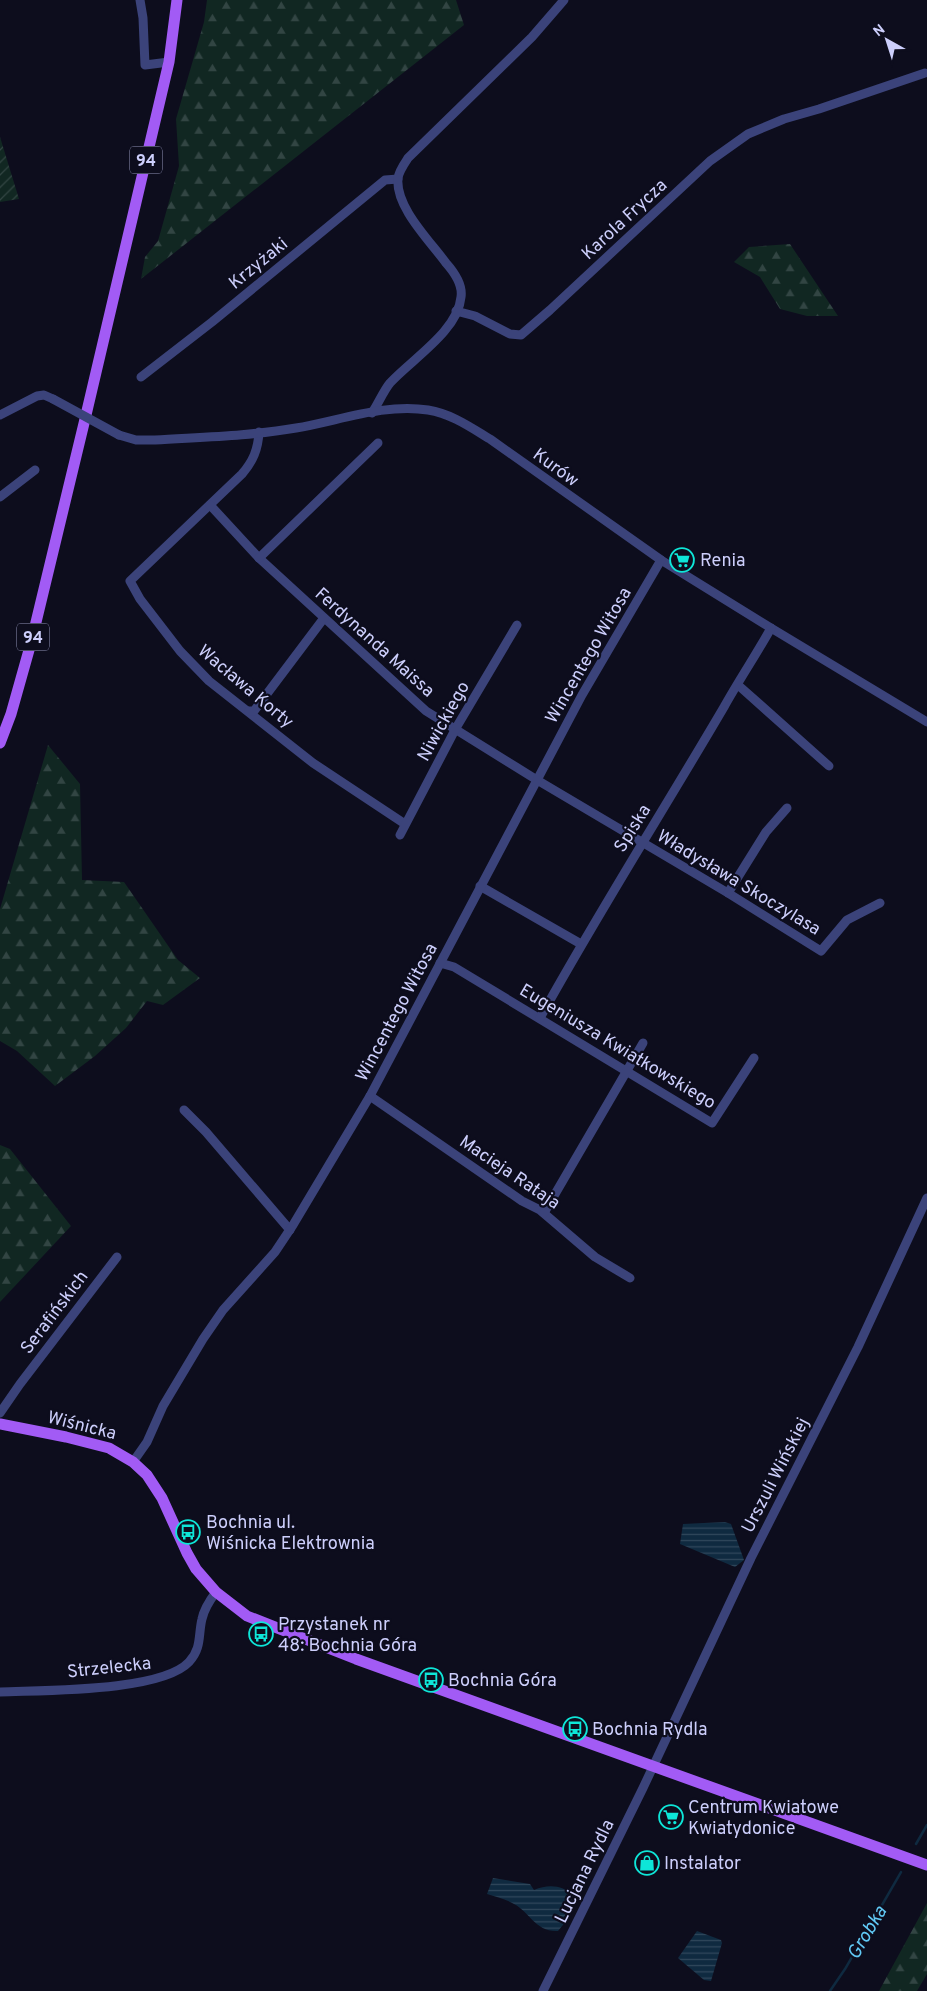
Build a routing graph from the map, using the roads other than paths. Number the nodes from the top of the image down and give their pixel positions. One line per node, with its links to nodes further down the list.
1 (140, 0): 4 (street)
2 (178, 0): 4 (main road, 94)
3 (564, 0): 6 (street)
4 (169, 62): 27 (main road, 94)
5 (925, 73): 7 (street, Karola Frycza)
6 (398, 179): 7 (street); 8 (street, Krzyżaki)
7 (456, 310): 9 (street)
8 (140, 377)
9 (383, 396): 10 (street); 11 (street)
10 (390, 410): 11 (street, Kurów); 19 (street, Kurów)
11 (372, 412): 13 (street, Kurów)
12 (0, 415): 13 (street, Kurów, bridge)
13 (259, 432): 17 (street, Wacława Korty)
14 (378, 443): 18 (street)
15 (36, 470): 16 (street)
16 (0, 497)
17 (210, 505): 18 (street, Ferdynanda Maissa); 24 (street, Wacława Korty)
18 (259, 558): 20 (street, Ferdynanda Maissa)
19 (661, 560): 22 (street, Kurów); 29 (street, Wincentego Witosa)
20 (324, 618): 24 (street); 26 (street, Ferdynanda Maissa)
21 (516, 625): 26 (street, Niwickiego)
22 (771, 628): 23 (street, Spiska); 25 (street, Kurów)
23 (738, 685): 28 (street); 33 (street, Spiska)
24 (249, 711): 31 (street, Wacława Korty)
25 (927, 722)
26 (456, 728): 29 (street, Ferdynanda Maissa); 31 (street, Niwickiego)
27 (0, 743)
28 (829, 766)
29 (537, 780): 33 (street, Władysława Skoczylasa); 34 (street, Wincentego Witosa)
30 (787, 808): 35 (street)
31 (405, 824): 32 (street, Niwickiego)
32 (400, 835)
33 (642, 842): 35 (street, Władysława Skoczylasa); 37 (street, Spiska)
34 (480, 886): 37 (street); 38 (street, Wincentego Witosa)
35 (728, 893): 36 (street, Władysława Skoczylasa)
36 (880, 903)
37 (581, 944): 39 (street, Spiska)
38 (440, 963): 39 (street, Eugeniusza Kwiatkowskiego); 43 (street, Wincentego Witosa)
39 (540, 1018): 42 (street, Eugeniusza Kwiatkowskiego)
40 (643, 1043): 42 (street)
41 (754, 1058): 42 (street, Eugeniusza Kwiatkowskiego)
42 (627, 1072): 46 (street)
43 (370, 1096): 46 (street, Macieja Rataja); 47 (street, Wincentego Witosa)
44 (184, 1110): 47 (street)
45 (927, 1198): 55 (street, Urszuli Wińskiej)
46 (544, 1213): 49 (street, Macieja Rataja)
47 (290, 1230): 52 (street, Wincentego Witosa)
48 (117, 1257): 50 (street, Serafińskich)
49 (630, 1278)
50 (0, 1413)
51 (0, 1424): 52 (main road, Wiśnicka)
52 (133, 1462): 53 (main road, Wiśnicka)
53 (216, 1592): 54 (street, Strzelecka); 55 (main road, Wiśnicka)
54 (0, 1692)
55 (652, 1766): 56 (main road, Wiśnicka); 57 (street, Lucjana Rydla)
56 (927, 1865)
57 (543, 1991)

